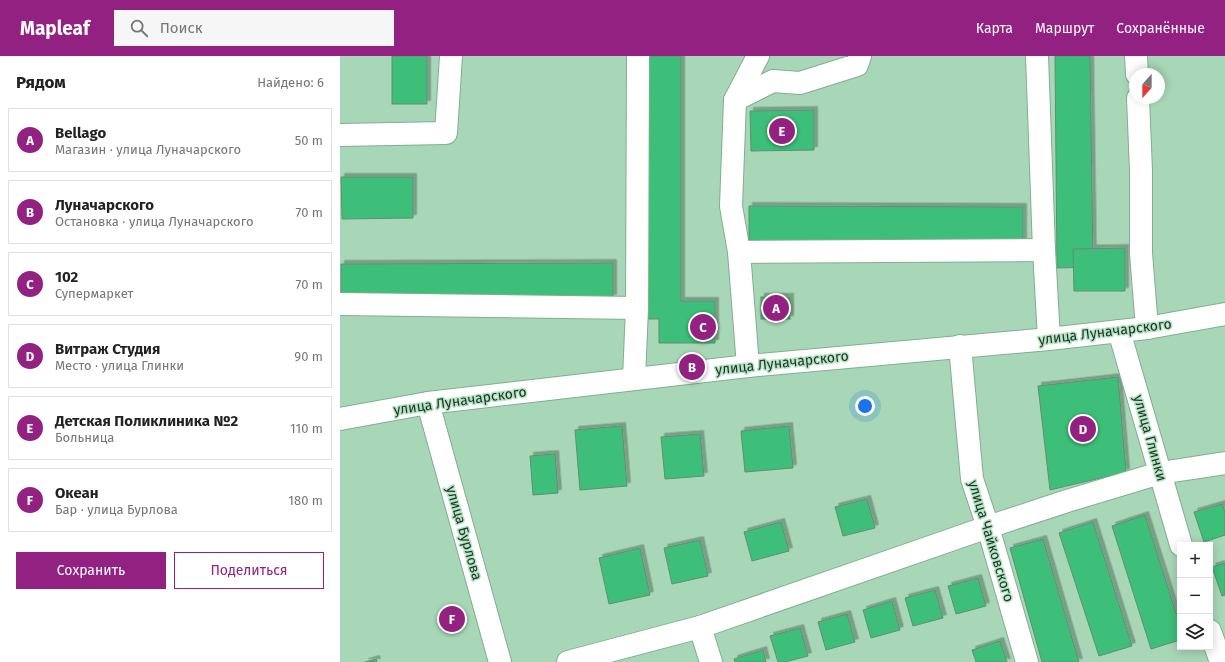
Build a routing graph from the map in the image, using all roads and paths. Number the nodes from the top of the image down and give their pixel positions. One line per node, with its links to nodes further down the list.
1 (451, 56): 10 (street)
2 (638, 56): 14 (street)
3 (758, 56): 8 (street)
4 (860, 56): 8 (street)
5 (1037, 56): 11 (street)
6 (1136, 56): 7 (street)
7 (1137, 68)
8 (735, 100): 12 (street)
9 (1138, 104): 16 (street)
10 (340, 135)
11 (1044, 250): 12 (street); 18 (street)
12 (739, 252): 20 (street)
13 (340, 304): 14 (street)
14 (637, 308): 21 (street)
15 (1225, 314): 16 (street, улица Луначарского)
16 (1147, 328): 17 (street, улица Луначарского)
17 (1119, 331): 18 (street, улица Луначарского); 25 (street, улица Глинки)
18 (1049, 339): 19 (street, улица Луначарского)
19 (960, 346): 20 (street, улица Луначарского); 26 (street, улица Чайковского)
20 (748, 366): 21 (street, улица Луначарского)
21 (634, 379): 22 (street, улица Луначарского)
22 (428, 403): 23 (street, улица Луначарского); 30 (street, улица Бурлова)
23 (340, 419)
24 (1225, 463): 25 (street)
25 (1160, 473): 26 (street); 27 (street, улица Глинки)
26 (988, 527): 28 (street); 33 (street, улица Чайковского)
27 (1180, 542)
28 (700, 627): 31 (street); 32 (street)
29 (1213, 640): 34 (street)
30 (500, 662)
31 (568, 662)
32 (711, 662)
33 (1027, 662)
34 (1220, 662)

